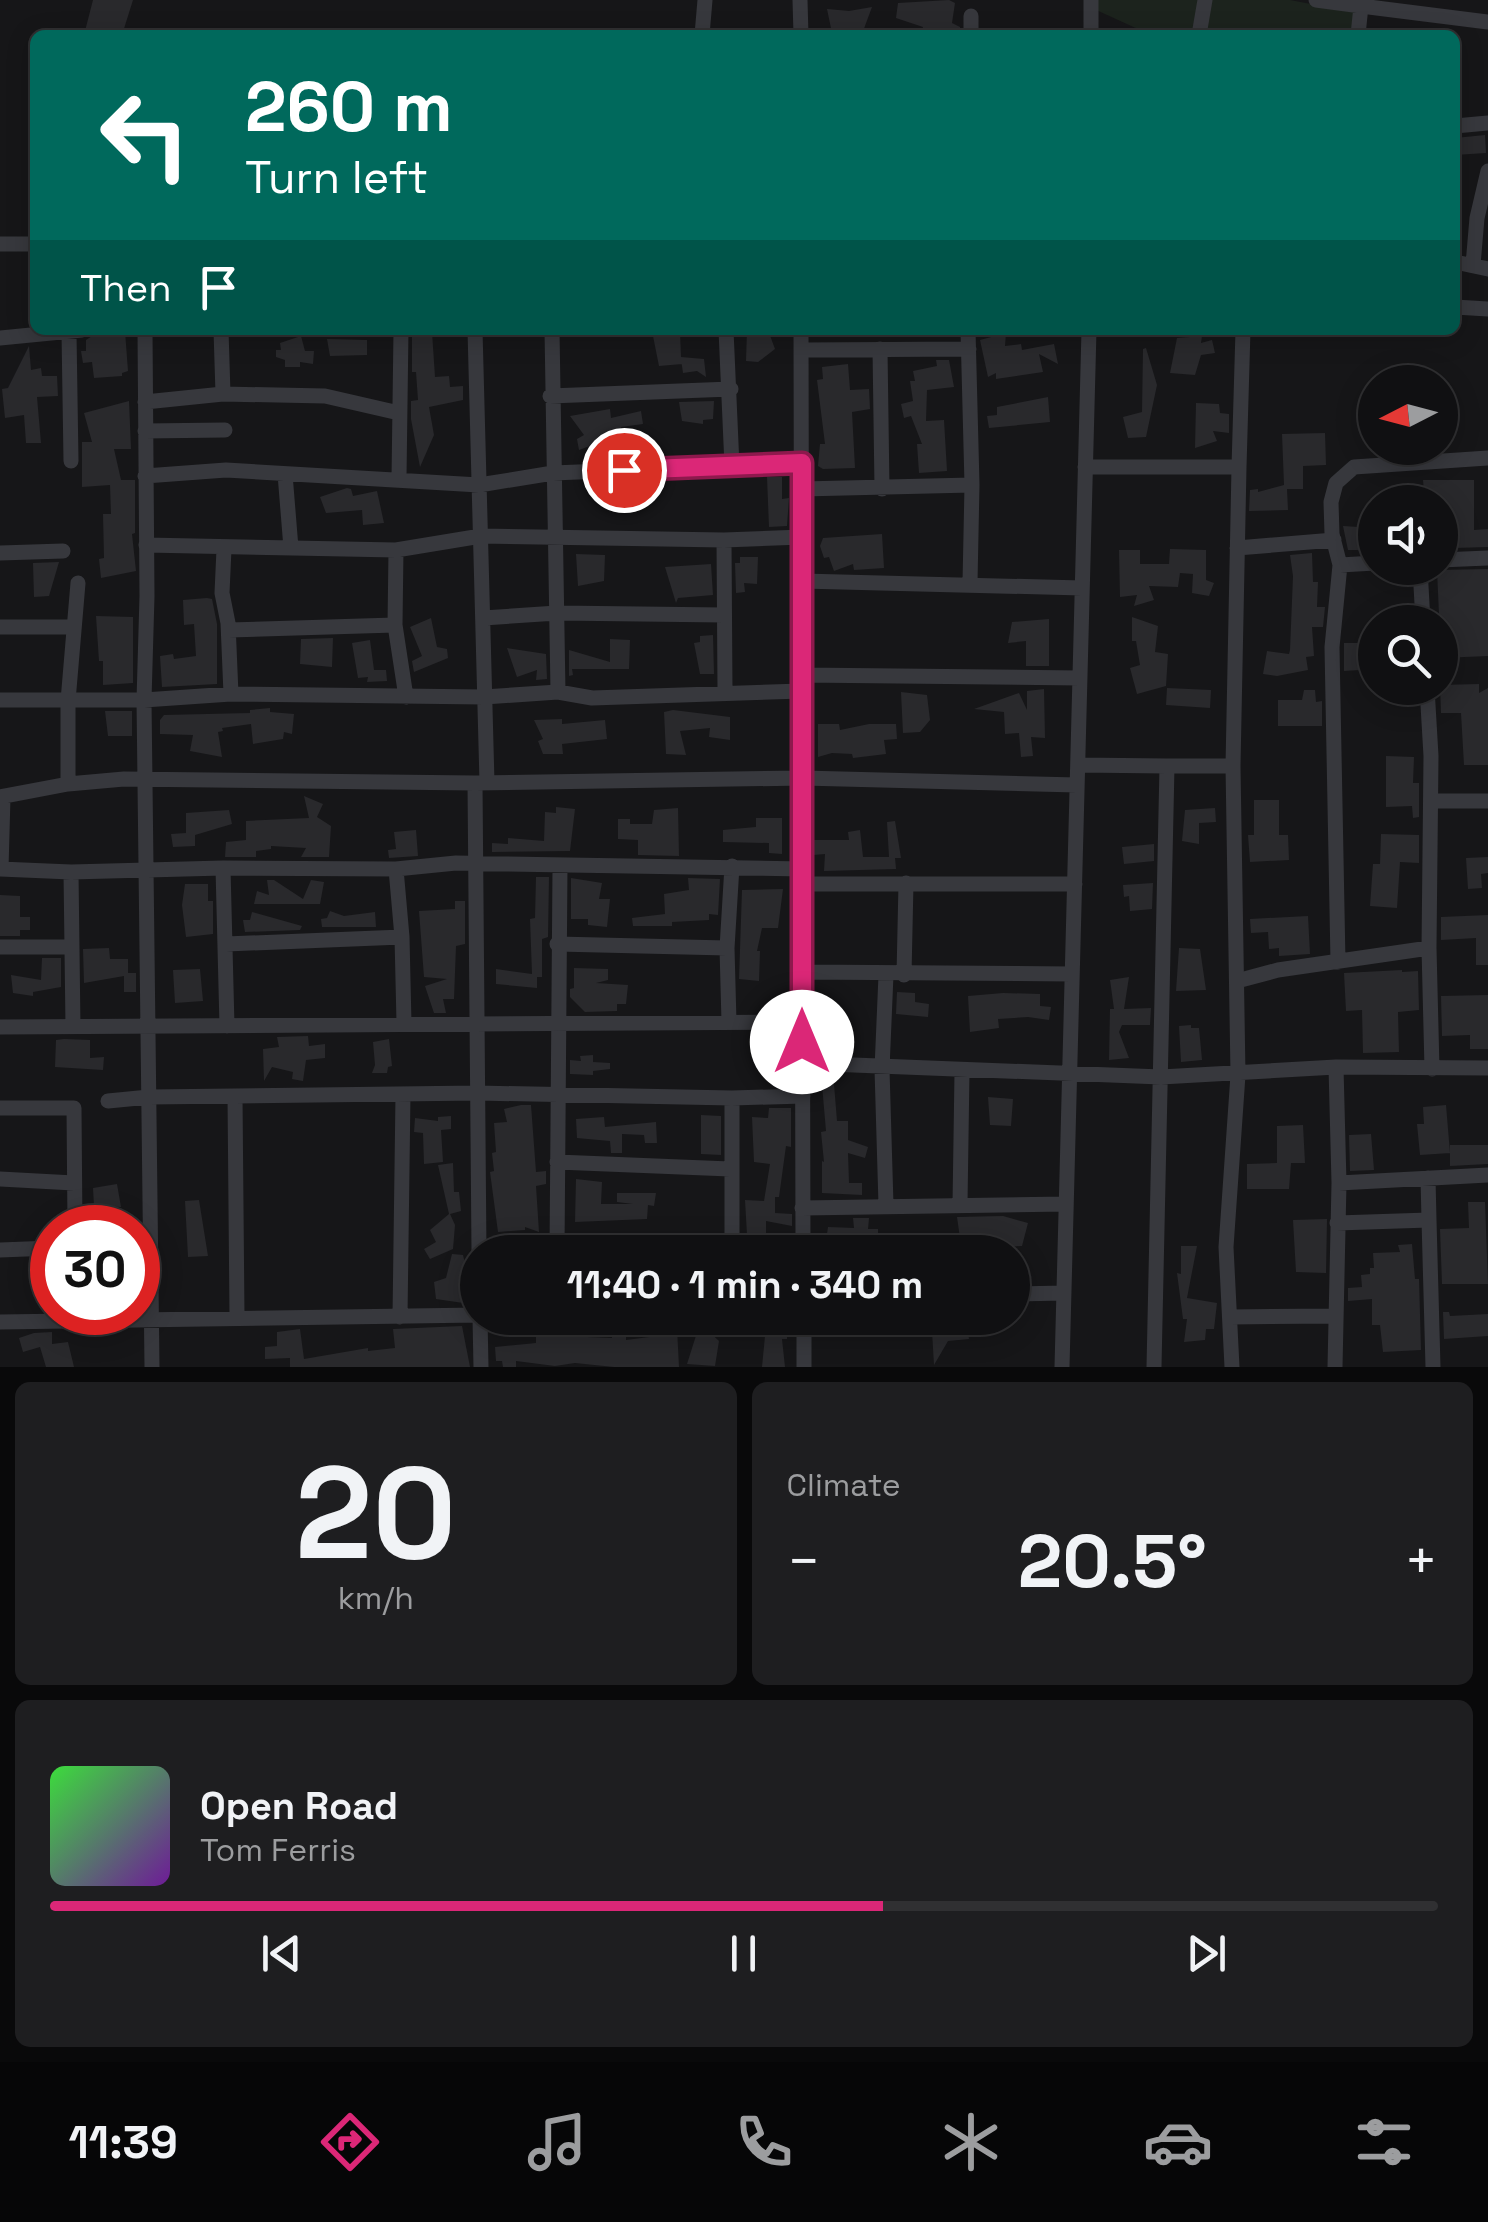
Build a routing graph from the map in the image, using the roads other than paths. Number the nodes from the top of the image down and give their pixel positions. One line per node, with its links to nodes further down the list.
1 (705, 0): 9 (street)
2 (800, 0): 10 (street)
3 (1091, 0): 12 (street)
4 (1205, 0): 13 (street)
5 (1316, 0): 6 (street)
6 (1361, 6): 8 (street); 14 (street)
7 (972, 16): 11 (street)
8 (1488, 22)
9 (702, 30)
10 (801, 30)
11 (971, 30)
12 (1091, 30)
13 (1199, 30)
14 (1359, 30)
15 (1488, 123): 16 (street)
16 (1460, 126)
17 (1488, 171): 20 (street)
18 (0, 244): 19 (street)
19 (30, 244)
20 (1480, 267)
21 (1460, 306): 22 (street)
22 (1488, 309)
23 (33, 335): 35 (street)
24 (76, 335): 47 (street)
25 (145, 335): 42 (street)
26 (221, 335): 40 (street)
27 (401, 335): 43 (street)
28 (475, 335): 56 (street)
29 (552, 335): 41 (street)
30 (726, 335): 39 (street)
31 (801, 335): 38 (street)
32 (968, 335): 37 (street)
33 (1089, 335): 50 (street)
34 (1243, 335): 51 (street)
35 (0, 338)
36 (880, 349): 37 (street); 38 (street); 58 (street)
37 (969, 349): 57 (street)
38 (802, 350): 48 (street)
39 (731, 389): 41 (street); 49 (street)
40 (223, 394): 42 (street); 43 (street)
41 (550, 396): 52 (street)
42 (145, 402): 45 (street)
43 (399, 413): 55 (street)
44 (225, 430): 45 (street)
45 (145, 432): 54 (street)
46 (1488, 458): 64 (street)
47 (71, 461)
48 (802, 463): 49 (street); 59 (street)
49 (732, 466): 52 (street)
50 (1086, 467): 51 (street); 79 (street)
51 (1239, 467): 68 (street)
52 (553, 472): 56 (street); 62 (street)
53 (285, 474): 54 (street); 55 (street); 67 (street)
54 (145, 476): 65 (street)
55 (399, 478): 56 (street)
56 (479, 485): 60 (street)
57 (972, 485): 58 (street); 78 (street)
58 (882, 488): 59 (street)
59 (802, 489): 61 (street)
60 (481, 536): 62 (street); 70 (street); 82 (street)
61 (802, 536): 63 (street); 76 (street)
62 (554, 538): 63 (street); 80 (street)
63 (724, 540): 81 (street)
64 (1334, 540): 68 (street); 75 (street)
65 (146, 545): 66 (street); 95 (street)
66 (224, 548): 67 (street); 86 (street)
67 (291, 548): 70 (street)
68 (1237, 548): 100 (street)
69 (62, 550): 71 (street)
70 (396, 550): 83 (street)
71 (0, 553)
72 (1488, 558): 73 (street)
73 (1458, 559)
74 (1358, 564): 75 (street)
75 (1340, 565): 127 (street)
76 (802, 581): 78 (street); 88 (street)
77 (78, 583): 84 (street)
78 (970, 583): 79 (street)
79 (1082, 588): 87 (street)
80 (557, 613): 81 (street); 82 (street); 89 (street)
81 (724, 615): 90 (street)
82 (483, 618): 93 (street)
83 (395, 625): 86 (street); 92 (street)
84 (73, 627): 85 (street); 96 (street)
85 (0, 628)
86 (229, 630): 91 (street)
87 (1080, 678): 88 (street); 98 (street)
88 (802, 683): 90 (street); 101 (street)
89 (558, 692): 90 (street); 93 (street)
90 (726, 692)
91 (231, 694): 92 (street); 95 (street)
92 (406, 697): 93 (street)
93 (484, 697): 103 (street)
94 (0, 700): 96 (street)
95 (144, 700): 96 (street); 102 (street)
96 (68, 701): 104 (street)
97 (1428, 705): 107 (street)
98 (1078, 766): 99 (street); 105 (street)
99 (1167, 766): 100 (street); 150 (street)
100 (1234, 766): 132 (street)
101 (803, 778): 103 (street); 105 (street); 117 (street)
102 (146, 779): 103 (street); 104 (street); 115 (street)
103 (481, 783): 109 (street)
104 (68, 784): 106 (street)
105 (1077, 785): 119 (street)
106 (2, 797): 113 (street)
107 (1431, 801): 108 (street); 126 (street)
108 (1488, 801)
109 (475, 863): 111 (street); 114 (street); 133 (street)
110 (732, 866): 111 (street); 117 (street); 125 (street)
111 (560, 867): 122 (street)
112 (224, 868): 114 (street); 115 (street); 121 (street)
113 (0, 869): 116 (street)
114 (396, 869): 120 (street)
115 (146, 870): 116 (street); 140 (street)
116 (70, 872): 124 (street)
117 (803, 876): 118 (street); 128 (street)
118 (906, 883): 119 (street); 131 (street)
119 (1074, 884): 129 (street)
120 (402, 938): 121 (street); 137 (street)
121 (226, 944): 138 (street)
122 (557, 944): 125 (street); 134 (street)
123 (0, 947): 124 (street)
124 (70, 947): 139 (street)
125 (727, 948): 135 (street)
126 (1429, 948): 127 (street); 146 (street)
127 (1338, 962): 132 (street)
128 (803, 972): 130 (street); 136 (street)
129 (1072, 974): 131 (street); 149 (street)
130 (886, 975): 131 (street); 145 (street)
131 (904, 975)
132 (1237, 981): 148 (street)
133 (477, 1022): 134 (street); 137 (street); 151 (street)
134 (558, 1022): 135 (street); 153 (street)
135 (729, 1022): 136 (street)
136 (802, 1022): 142 (street)
137 (404, 1023): 138 (street)
138 (227, 1026): 140 (street)
139 (73, 1027): 140 (street); 141 (street)
140 (148, 1027): 154 (street)
141 (0, 1028)
142 (804, 1064): 145 (street); 156 (street)
143 (1336, 1067): 146 (street); 148 (street); 165 (street)
144 (1488, 1068): 146 (street)
145 (882, 1069): 147 (street); 171 (street)
146 (1432, 1069)
147 (962, 1072): 149 (street); 167 (street)
148 (1238, 1075): 150 (street); 187 (street)
149 (1070, 1076): 150 (street); 168 (street)
150 (1161, 1078): 198 (street)
151 (478, 1093): 152 (street); 153 (street); 175 (street)
152 (402, 1094): 155 (street); 186 (street)
153 (556, 1095): 157 (street); 160 (street)
154 (149, 1096): 155 (street); 158 (street); 170 (street)
155 (234, 1096): 185 (street)
156 (802, 1096): 157 (street); 172 (street)
157 (732, 1098): 161 (street)
158 (108, 1101)
159 (0, 1108): 166 (street)
160 (557, 1162): 161 (street); 176 (street)
161 (730, 1169): 177 (street)
162 (1488, 1176): 163 (street)
163 (1428, 1178): 165 (street); 173 (street)
164 (0, 1179): 166 (street)
165 (1338, 1182): 174 (street)
166 (74, 1183): 169 (street)
167 (960, 1204): 168 (street); 171 (street)
168 (1066, 1204): 181 (street)
169 (75, 1205)
170 (150, 1205)
171 (886, 1205): 172 (street)
172 (802, 1208): 178 (street)
173 (1428, 1220): 174 (street); 201 (street)
174 (1337, 1222): 184 (street)
175 (480, 1235)
176 (557, 1235)
177 (732, 1235)
178 (803, 1235)
179 (30, 1249): 180 (street)
180 (0, 1250)
181 (1064, 1293): 182 (street); 197 (street)
182 (1030, 1294)
183 (460, 1316): 186 (street)
184 (1334, 1316): 187 (street); 200 (street)
185 (237, 1317): 186 (street); 188 (street)
186 (400, 1317)
187 (1230, 1317): 199 (street)
188 (160, 1318)
189 (30, 1320): 190 (street)
190 (0, 1322)
191 (151, 1335): 194 (street)
192 (479, 1335): 195 (street)
193 (804, 1335): 196 (street)
194 (152, 1367)
195 (480, 1367)
196 (804, 1367)
197 (1062, 1367)
198 (1154, 1367)
199 (1232, 1367)
200 (1335, 1367)
201 (1433, 1367)

